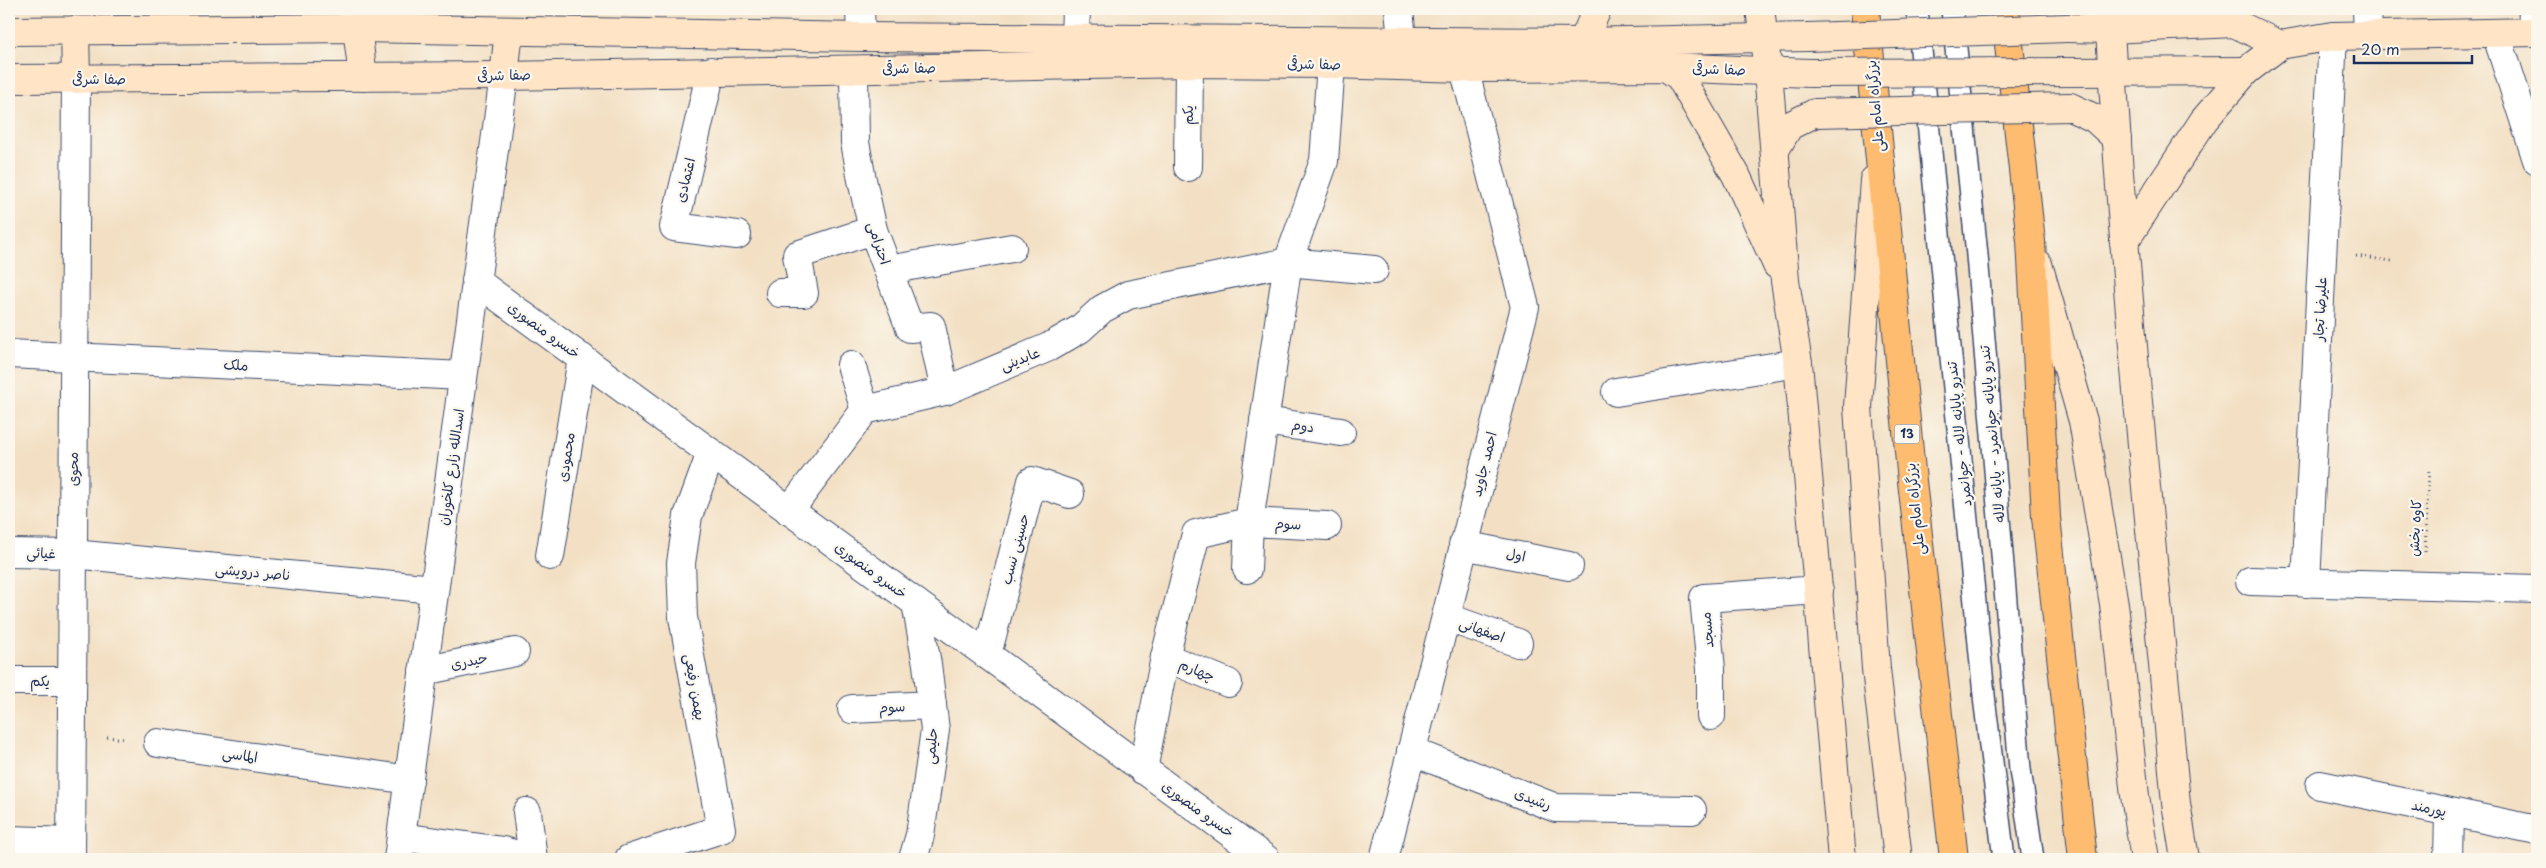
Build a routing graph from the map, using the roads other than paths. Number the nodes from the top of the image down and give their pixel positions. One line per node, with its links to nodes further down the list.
1 (860, 9): 22 (street)
2 (1076, 9): 23 (street)
3 (1399, 9): 28 (street)
4 (1597, 9): 25 (main road)
5 (1760, 9): 21 (main road)
6 (1866, 9): 42 (highway, بزرگراه امام علی / 13)
7 (1917, 9): 118 (lane, تندرو پایانه لاله - جوانمرد)
8 (1952, 9): 119 (lane, تندرو پایانه جوانمرد - پایانه لاله)
9 (2005, 9): 49 (highway)
10 (2226, 16): 12 (main road, صفا شرقی); 26 (main road)
11 (355, 19): 16 (main road, صفا شرقی); 17 (main road, صفا شرقی); 38 (main road)
12 (2110, 19): 21 (main road, صفا شرقی, bridge); 37 (main road)
13 (2368, 22): 18 (main road); 20 (main road)
14 (2534, 25): 18 (main road)
15 (9, 30): 16 (main road, صفا شرقی)
16 (75, 30): 41 (main road)
17 (509, 31): 19 (main road, صفا شرقی); 39 (main road)
18 (2496, 33): 45 (street)
19 (720, 34): 22 (main road, صفا شرقی); 34 (main road)
20 (2333, 36): 26 (main road); 81 (street, علیرضا تجار)
21 (1762, 37): 25 (main road, صفا شرقی); 35 (main road)
22 (861, 38): 23 (main road, صفا شرقی)
23 (1075, 39): 27 (main road, صفا شرقی); 30 (main road)
24 (1458, 40): 25 (main road, صفا شرقی); 28 (main road, صفا شرقی); 32 (main road)
25 (1583, 42)
26 (2280, 45): 36 (main road)
27 (1189, 50): 28 (main road, صفا شرقی); 29 (main road, صفا شرقی); 30 (main road, صفا شرقی); 46 (street, یکم)
28 (1403, 53): 29 (main road, صفا شرقی); 32 (main road, صفا شرقی)
29 (1331, 64): 52 (street)
30 (1076, 65): 33 (main road, صفا شرقی)
31 (1666, 67): 32 (main road, صفا شرقی); 35 (main road, صفا شرقی); 56 (main road)
32 (1464, 68): 74 (street, احمد جاوید)
33 (854, 70): 34 (main road, صفا شرقی); 47 (street, احترامی)
34 (711, 71): 39 (main road, صفا شرقی); 48 (street, اعتمادی)
35 (1768, 71): 37 (main road, صفا شرقی, bridge); 44 (main road)
36 (2246, 71): 37 (main road, صفا شرقی); 50 (main road)
37 (2111, 73): 43 (main road)
38 (363, 76): 39 (main road, صفا شرقی); 41 (main road, صفا شرقی)
39 (504, 76): 55 (street, اسدالله زارع کلخوران)
40 (9, 79): 41 (main road, صفا شرقی)
41 (76, 79): 59 (street, محوی)
42 (1877, 139): 116 (main road); 117 (highway, بزرگراه امام علی / 13)
43 (2117, 139): 44 (main road, bridge); 50 (main road)
44 (1775, 150): 56 (main road)
45 (2537, 160)
46 (1188, 168)
47 (873, 230): 53 (street, احترامی); 57 (street)
48 (737, 235)
49 (2031, 241): 120 (highway); 121 (main road)
50 (2124, 242): 122 (main road)
51 (1012, 248): 53 (street)
52 (1288, 262): 54 (street); 64 (street, عابدینی); 67 (street)
53 (888, 270): 64 (street, احترامی)
54 (1374, 270)
55 (476, 281): 60 (street, خسرو منصوری); 63 (street, اسدالله زارع کلخوران)
56 (1785, 281): 61 (main road)
57 (780, 293)
58 (9, 354): 59 (street, ملک)
59 (74, 357): 63 (street, ملک); 76 (street, محوی)
60 (582, 358): 69 (street, خسرو منصوری); 77 (street, محمودی)
61 (1798, 363): 65 (street); 84 (main road)
62 (852, 365): 66 (street)
63 (463, 376): 82 (street, اسدالله زارع کلخوران)
64 (946, 390): 66 (street, عابدینی)
65 (1616, 392)
66 (865, 410): 71 (street)
67 (1264, 421): 68 (street, دوم); 72 (street)
68 (1342, 432)
69 (711, 453): 71 (street, خسرو منصوری); 112 (street, بهمن رفیعی)
70 (1070, 494): 89 (street, حسینی نسب)
71 (789, 511): 85 (street, خسرو منصوری)
72 (1249, 522): 73 (street, سوم); 79 (street); 90 (street)
73 (1327, 526)
74 (1463, 546): 78 (street, اول); 86 (street, احمد جاوید)
75 (9, 553): 76 (street, غیائی)
76 (73, 554): 82 (street, ناصر درویشی); 93 (street, محوی)
77 (550, 556)
78 (1569, 566)
79 (1248, 569)
80 (2250, 581): 81 (street)
81 (2306, 583): 83 (street)
82 (434, 589): 91 (street, اسدالله زارع کلخوران)
83 (2537, 589)
84 (1819, 590): 97 (street, مسجد); 115 (main road)
85 (916, 603): 89 (street, خسرو منصوری); 95 (street, حلیمی)
86 (1446, 617): 87 (street, اصفهانی); 99 (street, احمد جاوید)
87 (1518, 643)
88 (515, 652): 91 (street, حیدری)
89 (987, 655): 100 (street, خسرو منصوری)
90 (1165, 657): 94 (street, چهارم); 100 (street)
91 (423, 671): 101 (street, اسدالله زارع کلخوران)
92 (9, 681): 93 (street, یکم)
93 (72, 682): 109 (street, محوی)
94 (1228, 683)
95 (932, 705): 96 (street, سوم); 113 (street, حلیمی)
96 (852, 708)
97 (1711, 716)
98 (158, 743): 101 (street, الماسی)
99 (1411, 751): 103 (street, رشیدی); 114 (street, احمد جاوید)
100 (1143, 770): 110 (street, خسرو منصوری)
101 (409, 780): 108 (street, اسدالله زارع کلخوران)
102 (2320, 785): 105 (street, پورمند)
103 (1692, 810)
104 (527, 812): 111 (street)
105 (2449, 812): 106 (street, پورمند); 123 (street)
106 (2537, 830)
107 (9, 840): 109 (street)
108 (399, 848): 111 (street)
109 (71, 850)
110 (1261, 858)
111 (533, 859)
112 (629, 859)
113 (913, 859)
114 (1384, 859)
115 (1842, 859)
116 (1898, 859)
117 (1954, 859)
118 (2004, 859)
119 (2033, 859)
120 (2083, 859)
121 (2145, 859)
122 (2185, 859)
123 (2448, 859)

